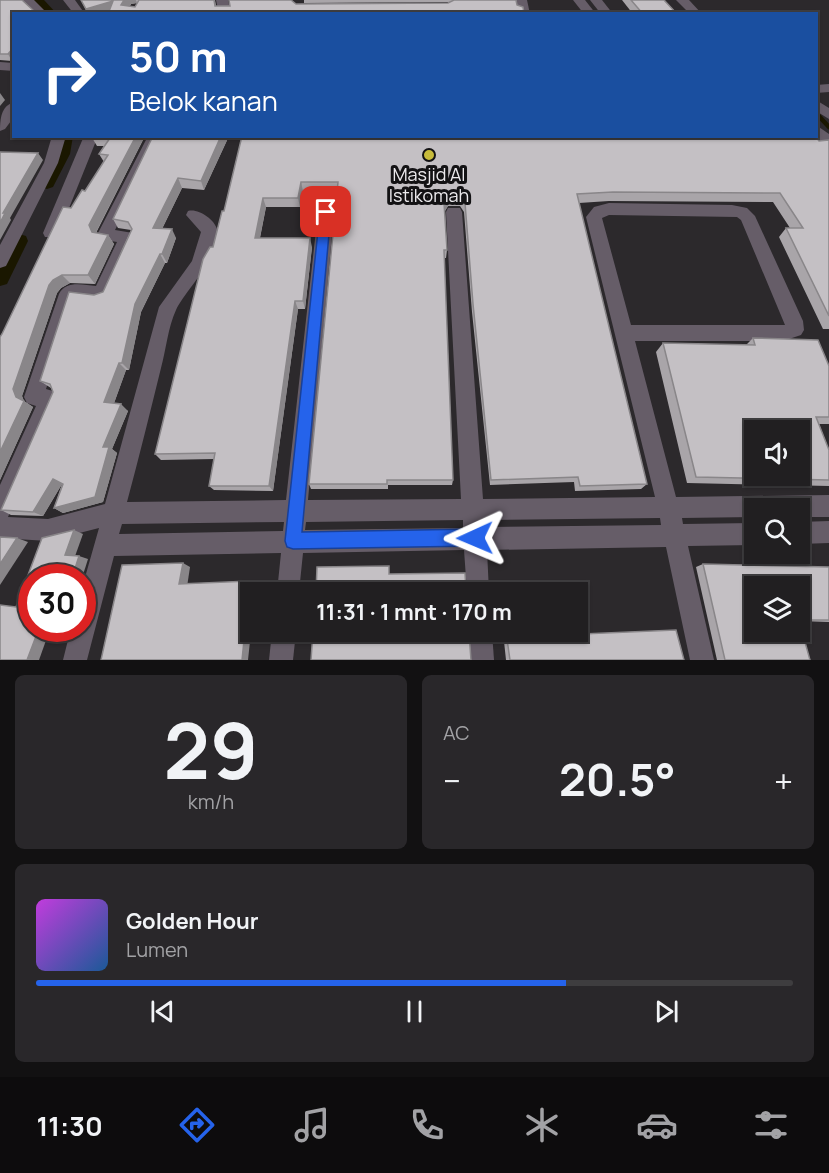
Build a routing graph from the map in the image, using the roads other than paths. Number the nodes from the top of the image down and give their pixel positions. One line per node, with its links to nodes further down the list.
1 (27, 0): 6 (street)
2 (69, 0): 7 (street)
3 (579, 0): 8 (street)
4 (596, 0): 9 (street)
5 (682, 0): 10 (street)
6 (41, 12)
7 (78, 12)
8 (589, 12)
9 (606, 12)
10 (695, 12)
11 (12, 109): 12 (street)
12 (0, 126)
13 (58, 138): 17 (street)
14 (90, 138): 16 (street)
15 (154, 138): 26 (street)
16 (62, 204): 17 (street); 21 (street)
17 (31, 205): 22 (street)
18 (326, 212): 28 (street)
19 (454, 212): 27 (street)
20 (194, 215): 29 (street)
21 (45, 246)
22 (0, 261)
23 (626, 333): 23 (street); 24 (street)
24 (668, 506): 25 (street); 27 (street); 34 (street)
25 (829, 506)
26 (0, 509)
27 (473, 510): 28 (street); 35 (street)
28 (296, 511): 29 (street); 36 (street)
29 (113, 513): 30 (street); 37 (street)
30 (0, 527)
31 (810, 532): 32 (street)
32 (829, 532)
33 (744, 534): 34 (street)
34 (674, 535): 35 (street); 45 (street)
35 (475, 538): 36 (street); 39 (street)
36 (293, 541): 37 (street); 38 (street)
37 (105, 545): 42 (street)
38 (289, 582)
39 (477, 582)
40 (283, 642): 43 (street)
41 (481, 642): 44 (street)
42 (75, 660)
43 (281, 660)
44 (482, 660)
45 (702, 660)

